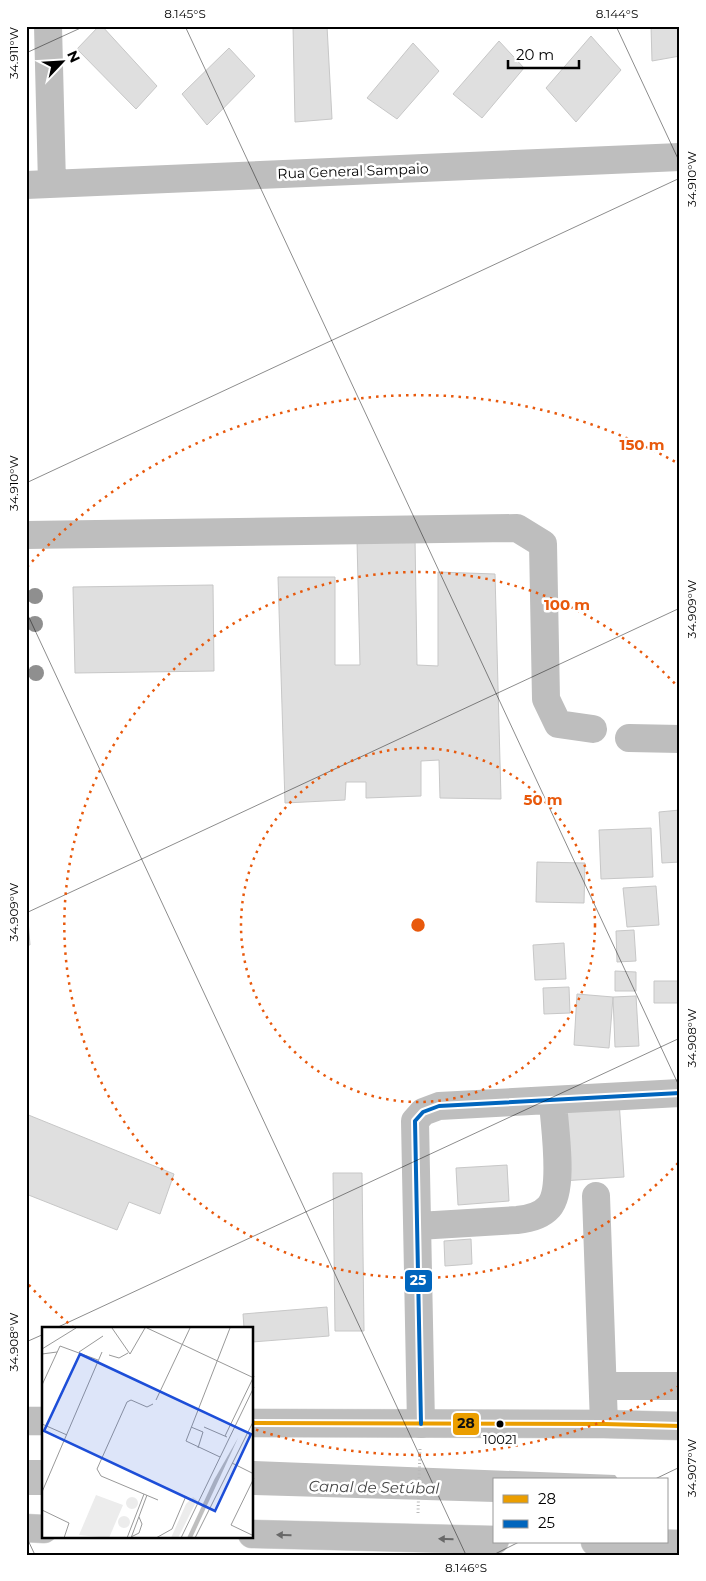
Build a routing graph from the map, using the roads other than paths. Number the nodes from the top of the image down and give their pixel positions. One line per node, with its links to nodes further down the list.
1 (48, 26): 3 (street)
2 (680, 157): 3 (street, Rua General Sampaio)
3 (39, 184)
4 (26, 535): 5 (street)
5 (593, 729)
6 (629, 738): 7 (street)
7 (680, 739)
8 (680, 1094): 9 (street)
9 (553, 1101): 11 (street); 11 (street)
10 (596, 1196): 12 (street)
11 (418, 1226): 17 (street)
12 (604, 1386): 13 (street); 18 (street)
13 (680, 1386)
14 (26, 1421): 15 (street)
15 (42, 1421)
16 (254, 1423): 17 (street)
17 (421, 1424): 18 (street)
18 (604, 1424): 19 (street)
19 (680, 1426)
20 (26, 1528): 21 (street)
21 (42, 1529)
22 (254, 1534): 24 (street, one-way to 22)
23 (493, 1540): 24 (street, one-way to 24)
24 (418, 1547)

